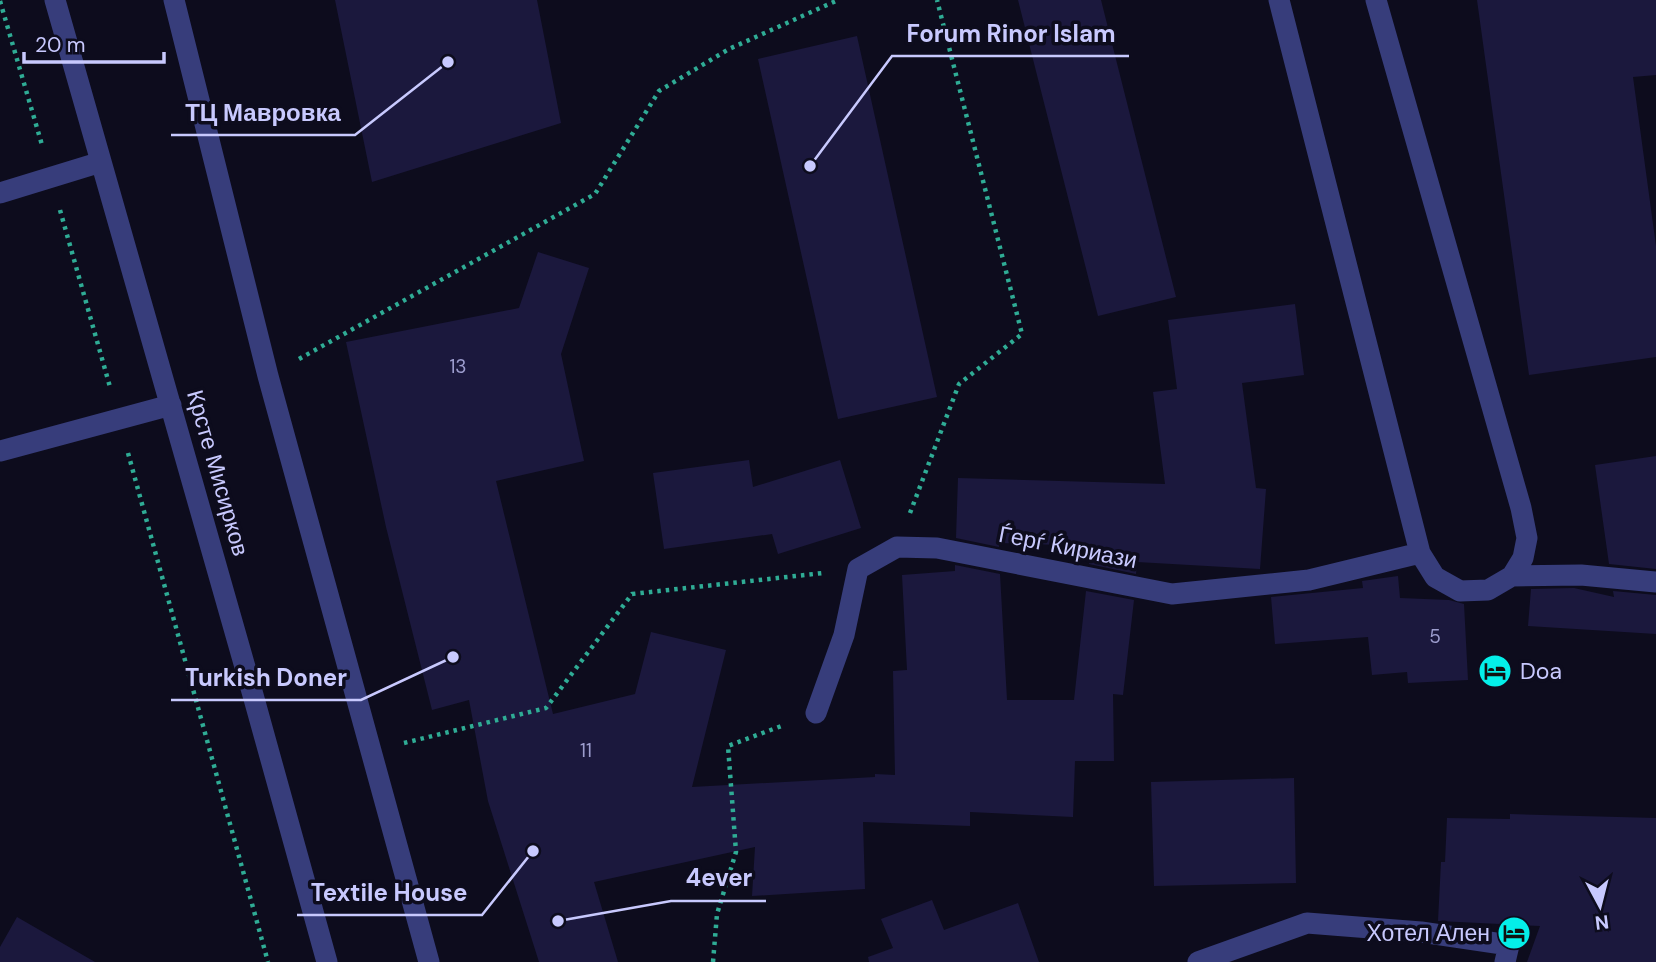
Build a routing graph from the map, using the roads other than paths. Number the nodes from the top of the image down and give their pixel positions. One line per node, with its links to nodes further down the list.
1 (55, 0): 5 (street, Крсте Мисирков)
2 (174, 0): 14 (street)
3 (1279, 0): 9 (street)
4 (1376, 0): 10 (street)
5 (101, 162): 6 (street); 7 (street, Крсте Мисирков)
6 (0, 193)
7 (171, 405): 8 (street); 13 (street, Крсте Мисирков)
8 (0, 452)
9 (1420, 553): 10 (street); 12 (street, Ѓерѓ Ќириази)
10 (1512, 576): 11 (street)
11 (1656, 582)
12 (816, 713)
13 (327, 962)
14 (429, 962)
15 (1198, 962): 16 (street)
16 (1505, 962)

